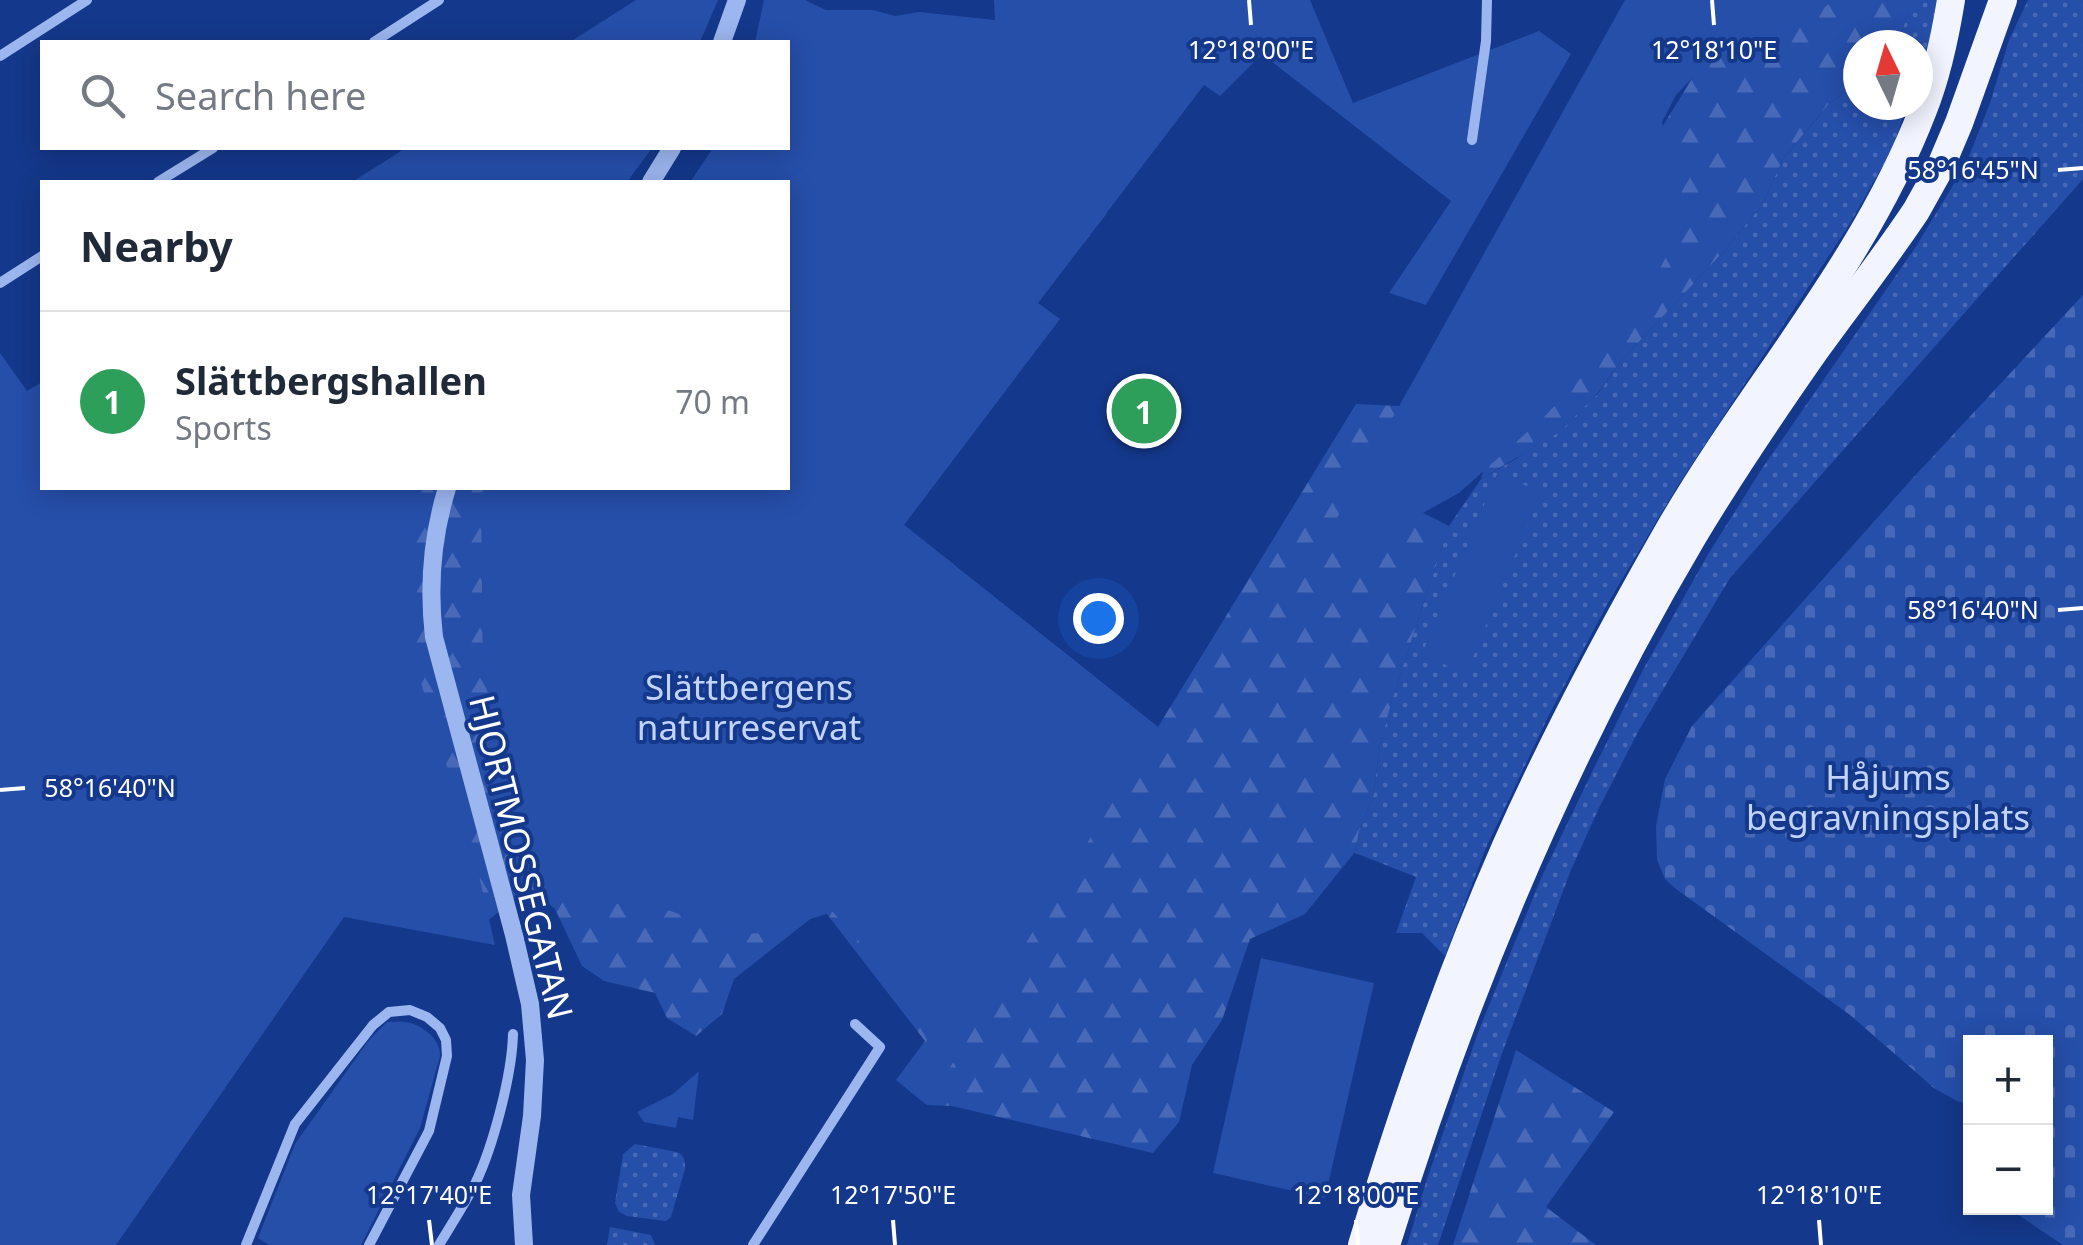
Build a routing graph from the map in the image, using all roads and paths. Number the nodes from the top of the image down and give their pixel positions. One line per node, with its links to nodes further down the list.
1 (87, 0): 9 (street)
2 (439, 0): 7 (street)
3 (737, 0): 8 (street)
4 (1486, 0): 10 (street)
5 (1951, 0): 25 (highway)
6 (2002, 0): 26 (highway)
7 (377, 40)
8 (723, 40)
9 (0, 56)
10 (1472, 140)
11 (210, 150): 13 (street)
12 (671, 150): 14 (street)
13 (161, 180)
14 (651, 180)
15 (40, 257): 16 (street)
16 (0, 283)
17 (446, 490): 23 (street, HJORTMOSSEGATAN)
18 (854, 1024): 24 (street)
19 (512, 1034): 22 (street)
20 (246, 1245): 21 (street)
21 (369, 1245)
22 (440, 1245)
23 (524, 1245)
24 (753, 1245)
25 (1362, 1245)
26 (1386, 1245)

